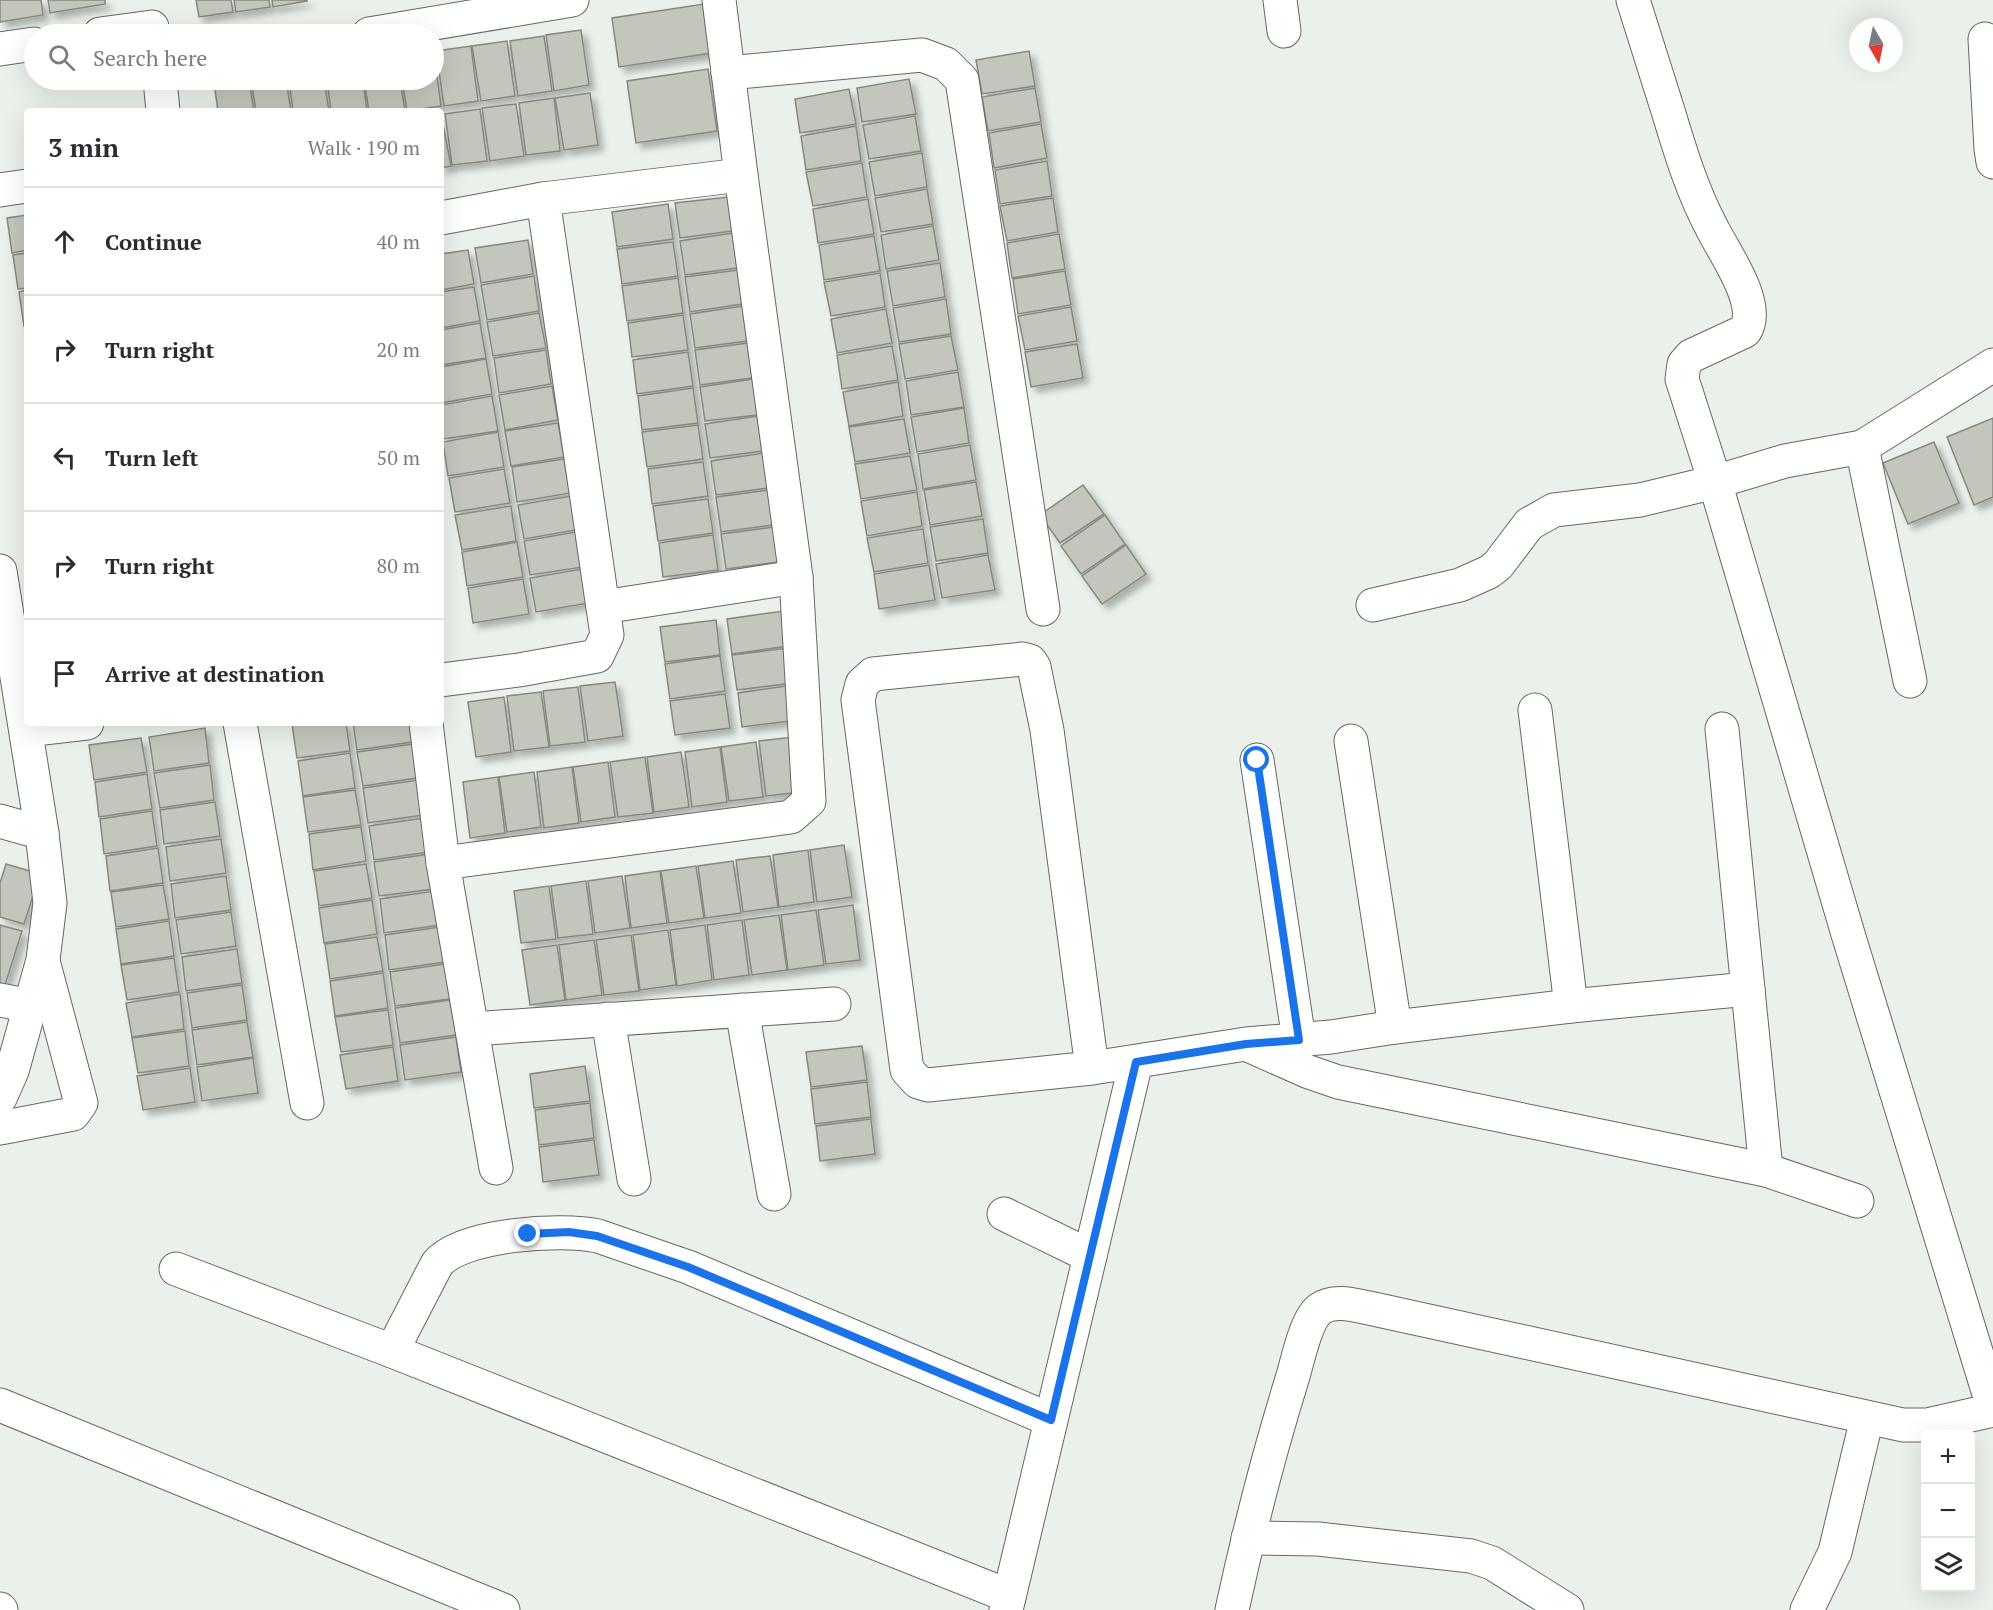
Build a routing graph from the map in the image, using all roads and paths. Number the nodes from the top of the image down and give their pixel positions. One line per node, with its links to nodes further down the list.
1 (572, 0): 6 (street)
2 (719, 0): 10 (street)
3 (1633, 0): 21 (street)
4 (151, 20): 5 (street)
5 (136, 24)
6 (429, 24)
7 (1985, 39): 13 (street)
8 (24, 45): 9 (street)
9 (0, 49)
10 (728, 73): 14 (street); 26 (street)
11 (161, 90): 12 (street)
12 (163, 108)
13 (1993, 162)
14 (741, 175): 17 (street); 23 (street)
15 (24, 186): 16 (street)
16 (0, 190)
17 (543, 199): 18 (street); 25 (street)
18 (444, 217)
19 (1993, 365): 20 (street)
20 (1862, 447): 21 (street); 29 (street)
21 (1715, 482): 24 (street); 69 (street)
22 (0, 571): 27 (street)
23 (796, 577): 25 (street); 42 (street)
24 (1373, 605)
25 (603, 607): 28 (street)
26 (1043, 609)
27 (6, 641): 31 (street)
28 (444, 680)
29 (1910, 681)
30 (1535, 710): 47 (street)
31 (24, 721)
32 (25, 726): 37 (street)
33 (61, 726): 37 (street)
34 (241, 726): 57 (street)
35 (426, 726): 42 (street)
36 (1722, 729): 44 (street)
37 (26, 730): 41 (street)
38 (1351, 741): 50 (street)
39 (1257, 760): 52 (street)
40 (0, 821): 41 (street)
41 (42, 833): 43 (street)
42 (443, 863): 51 (street)
43 (42, 960): 45 (street); 58 (street)
44 (1748, 989): 47 (street); 60 (street)
45 (15, 1003): 56 (street)
46 (834, 1004): 48 (street)
47 (1570, 1006): 50 (street)
48 (742, 1010): 49 (street); 62 (street)
49 (608, 1019): 51 (street); 61 (street)
50 (1395, 1027): 52 (street)
51 (472, 1029): 59 (street)
52 (1299, 1040): 53 (street)
53 (1246, 1044): 54 (street); 60 (street)
54 (1136, 1062): 55 (street); 65 (street)
55 (1092, 1068): 55 (street)
56 (0, 1098)
57 (307, 1103)
58 (0, 1128)
59 (496, 1168)
60 (1766, 1170): 63 (street)
61 (634, 1179)
62 (774, 1194)
63 (1857, 1201)
64 (1004, 1214): 65 (street)
65 (1090, 1256): 71 (street)
66 (176, 1269): 67 (street)
67 (392, 1351): 71 (street); 73 (street)
68 (0, 1405): 74 (street)
69 (1993, 1409): 70 (street)
70 (1867, 1418): 72 (street); 77 (street)
71 (1051, 1420): 73 (street)
72 (1248, 1538): 75 (street); 76 (street)
73 (1007, 1603)
74 (503, 1610)
75 (1232, 1610)
76 (1567, 1610)
77 (1807, 1610)

